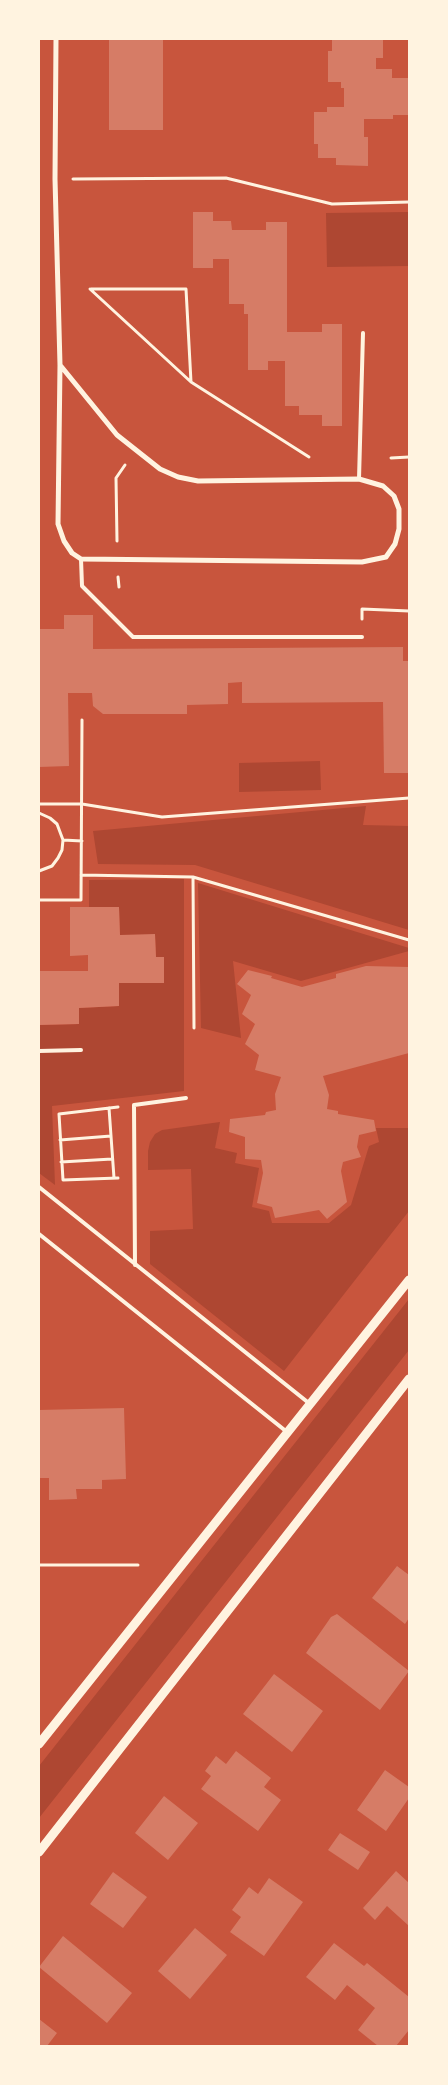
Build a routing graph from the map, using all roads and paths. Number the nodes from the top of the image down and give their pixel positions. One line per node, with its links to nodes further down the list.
1 (56, 39): 2 (street)
2 (55, 179): 3 (path); 5 (street)
3 (409, 202)
4 (363, 333): 11 (lane)
5 (60, 365): 7 (street); 12 (street)
6 (191, 382): 6 (path); 8 (path)
7 (134, 451): 11 (street); 13 (path)
8 (309, 457)
9 (409, 457): 10 (path)
10 (391, 458)
11 (359, 479): 13 (street)
12 (81, 558): 13 (street); 17 (lane)
13 (117, 559): 14 (path)
14 (119, 586)
15 (362, 610): 16 (path)
16 (409, 611)
17 (362, 638)
18 (82, 720): 21 (path)
19 (409, 798): 21 (path)
20 (39, 804): 21 (path)
21 (82, 804): 24 (path)
22 (39, 813): 23 (path)
23 (63, 840): 24 (path); 25 (path)
24 (82, 841): 26 (path)
25 (39, 872)
26 (81, 875): 27 (path); 28 (path)
27 (193, 877): 29 (path); 30 (path)
28 (39, 900)
29 (409, 940)
30 (194, 1028)
31 (81, 1050): 32 (lane)
32 (39, 1051)
33 (186, 1098): 34 (lane)
34 (134, 1105): 35 (path); 40 (lane)
35 (109, 1108): 36 (path); 37 (path)
36 (111, 1136): 37 (path); 38 (path)
37 (60, 1140): 39 (path)
38 (112, 1159): 39 (path); 41 (path)
39 (61, 1162): 41 (path)
40 (133, 1177): 41 (path); 44 (lane)
41 (114, 1178)
42 (39, 1187): 44 (lane)
43 (39, 1234): 48 (lane)
44 (135, 1265): 47 (lane)
45 (409, 1280): 47 (street)
46 (409, 1379): 52 (street)
47 (310, 1404): 48 (street)
48 (287, 1432): 51 (street)
49 (39, 1565): 50 (path)
50 (138, 1565)
51 (39, 1744)
52 (39, 1852)

